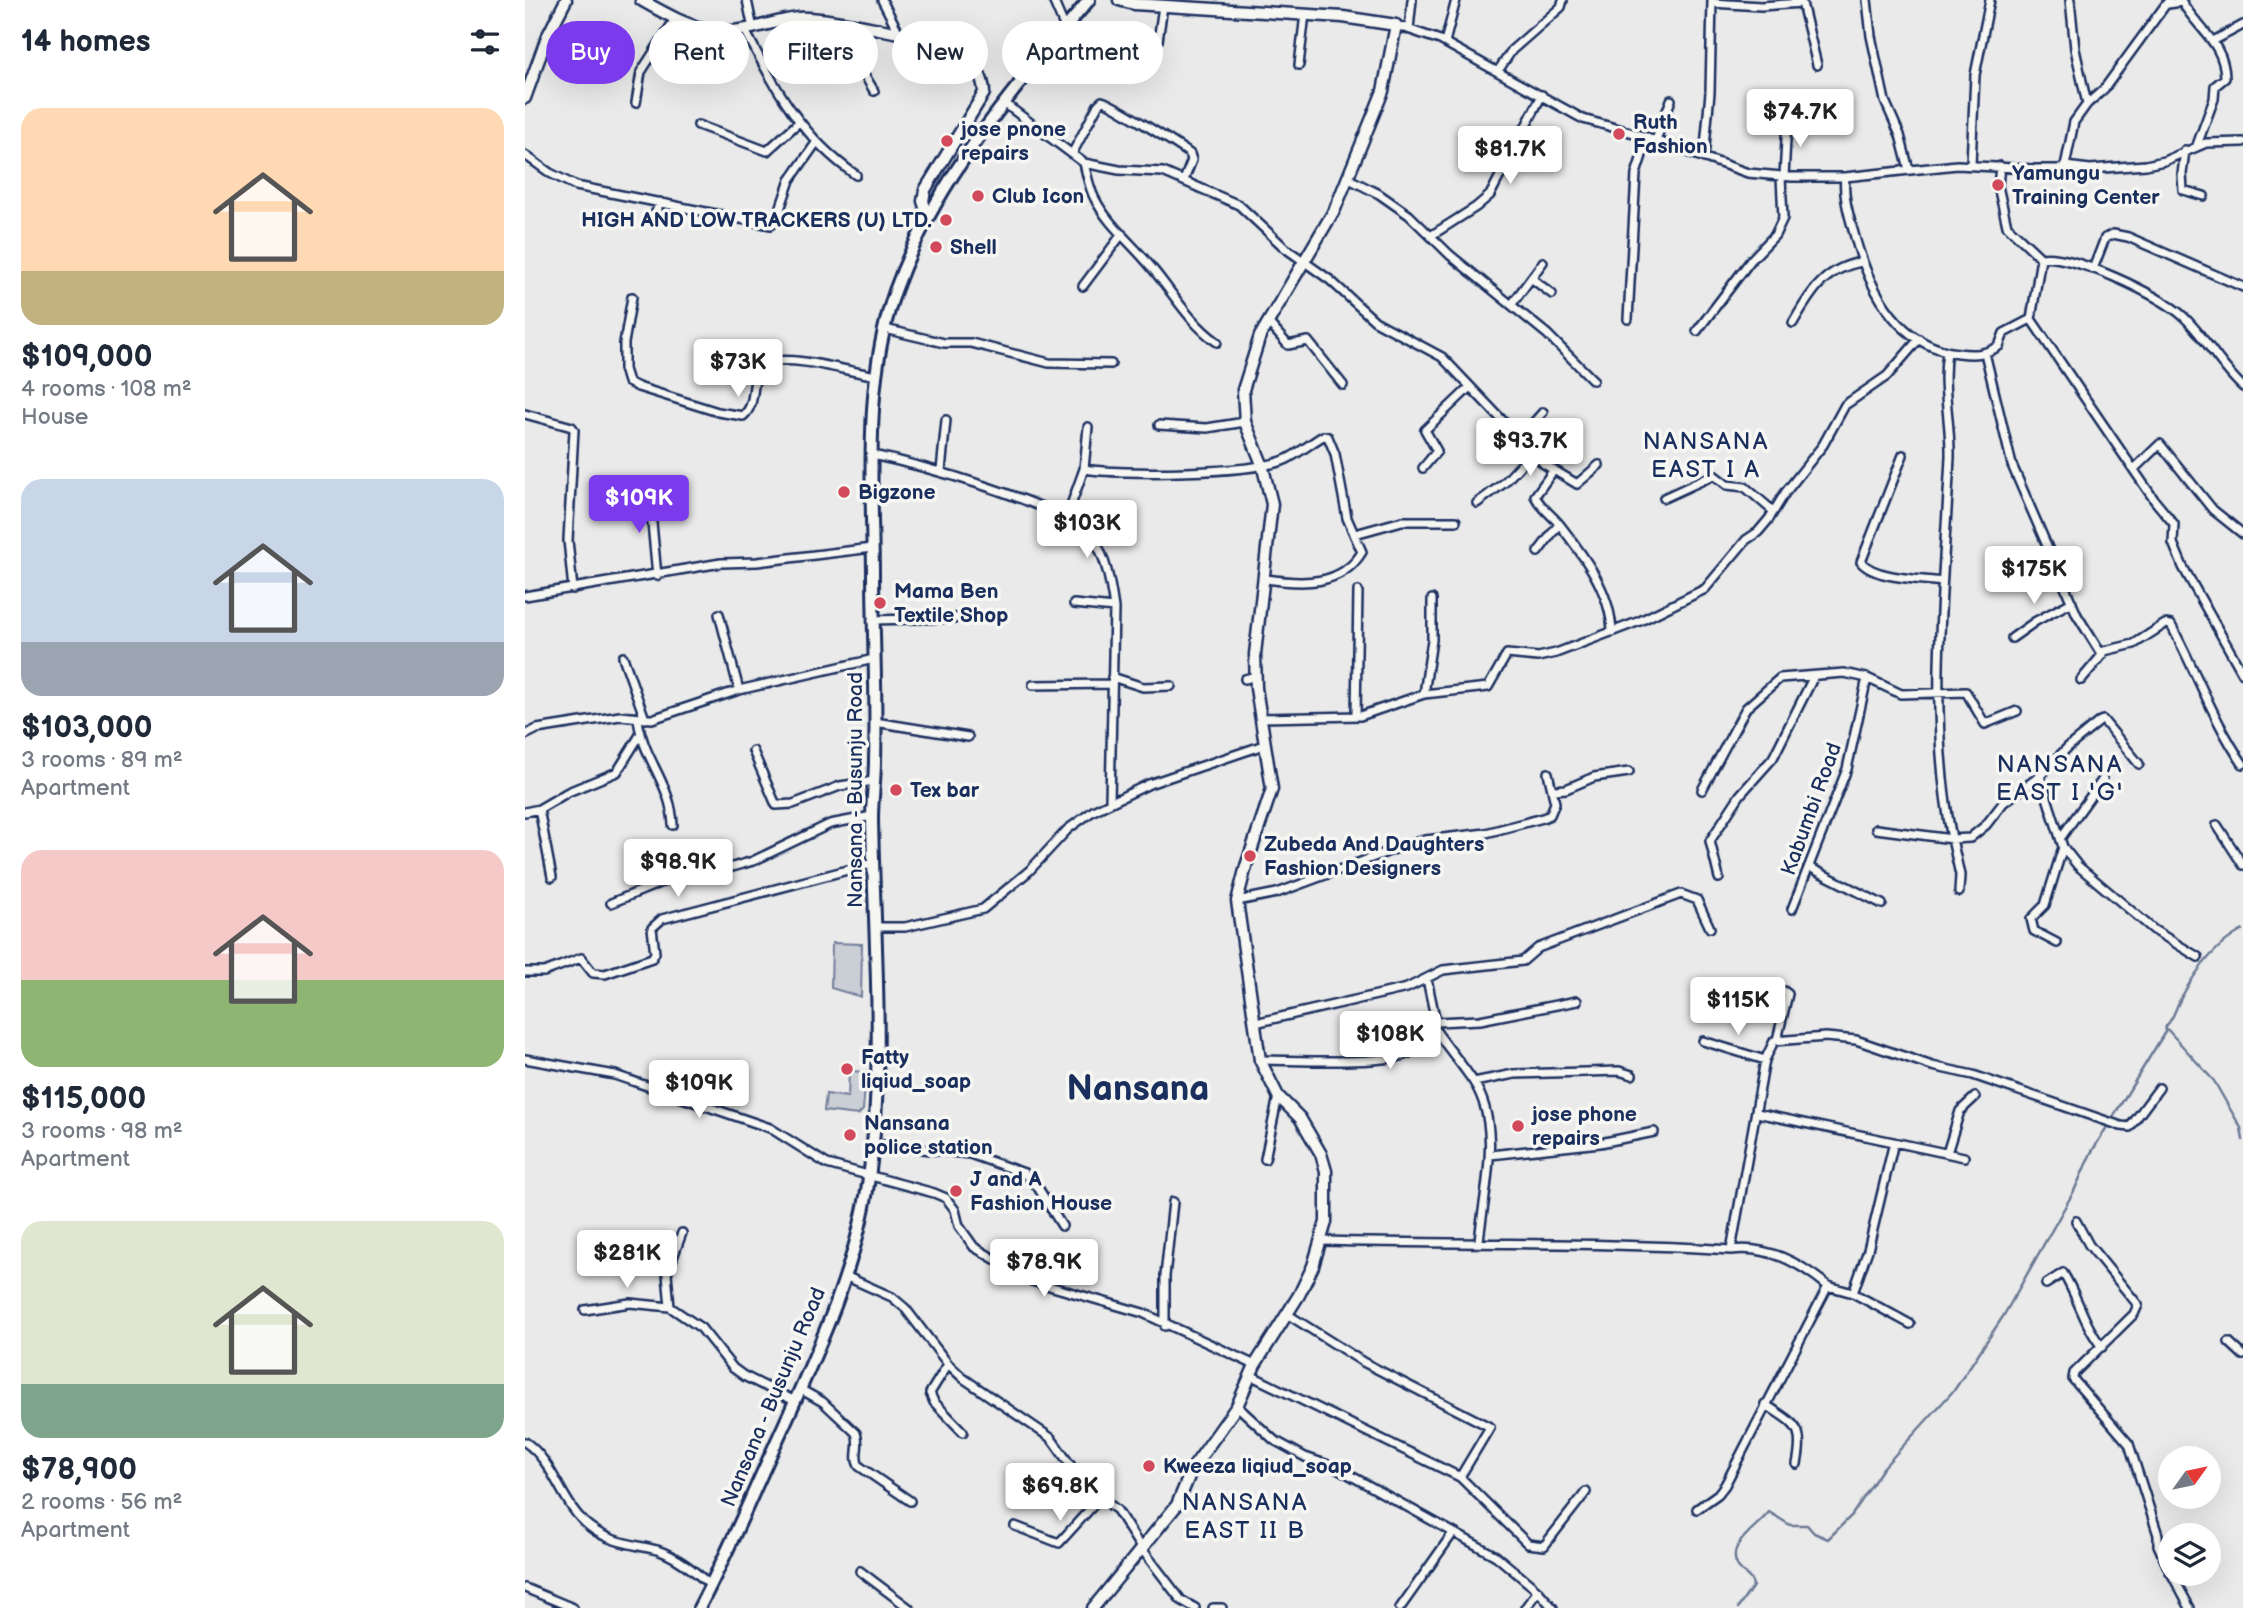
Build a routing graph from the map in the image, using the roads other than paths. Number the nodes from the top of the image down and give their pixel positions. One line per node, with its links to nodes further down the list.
1 (566, 0): 38 (street)
2 (641, 0): 19 (street)
3 (747, 0): 21 (street)
4 (881, 0): 24 (street)
5 (1053, 0): 25 (street)
6 (1089, 0): 26 (main road, Nansana - Busunju Road)
7 (1119, 0): 17 (street)
8 (1412, 0): 31 (street)
9 (1456, 0): 34 (street)
10 (1563, 0): 37 (street)
11 (1867, 0): 65 (street)
12 (1990, 0): 62 (street)
13 (2070, 0): 48 (street)
14 (1712, 2): 15 (street); 60 (street)
15 (1777, 2): 36 (street)
16 (2168, 2): 33 (street); 48 (street)
17 (1163, 6): 18 (street); 27 (street)
18 (1305, 15): 28 (street); 35 (street)
19 (675, 19): 20 (street); 46 (street)
20 (680, 21)
21 (748, 21)
22 (787, 21): 23 (street)
23 (820, 21)
24 (893, 21)
25 (1062, 21)
26 (1071, 21)
27 (1161, 21)
28 (1395, 25): 31 (street); 69 (street)
29 (2243, 25): 33 (street)
30 (763, 27): 32 (street)
31 (1409, 29): 34 (street)
32 (749, 30): 50 (street)
33 (2213, 41): 56 (street)
34 (1445, 42): 37 (street)
35 (1299, 65)
36 (1817, 65)
37 (1498, 71): 43 (street)
38 (529, 78): 44 (street)
39 (870, 84): 42 (street)
40 (983, 84): 73 (street)
41 (1019, 84): 47 (main road, Nansana - Busunju Road)
42 (874, 91)
43 (1542, 95): 52 (street); 76 (street)
44 (525, 98)
45 (1671, 100): 53 (street)
46 (636, 103)
47 (1004, 103): 58 (street); 73 (main road, Nansana - Busunju Road)
48 (2087, 104): 64 (street)
49 (1787, 121): 67 (street)
50 (798, 123): 51 (street); 55 (street)
51 (698, 125)
52 (1647, 137): 53 (street); 88 (street)
53 (1656, 141): 60 (street)
54 (2243, 142): 56 (street)
55 (816, 143): 66 (street); 72 (street)
56 (2197, 146): 57 (street)
57 (2185, 150): 64 (street); 71 (street)
58 (1072, 154): 61 (street); 70 (street)
59 (525, 155): 72 (street)
60 (1704, 158): 67 (street)
61 (1084, 163): 70 (street); 75 (street)
62 (1971, 164): 63 (street); 65 (street)
63 (2000, 166): 64 (street); 77 (street)
64 (2065, 166)
65 (1909, 170): 68 (street)
66 (856, 175)
67 (1783, 177): 68 (street); 93 (street)
68 (1845, 177): 79 (street)
69 (1347, 178): 76 (street); 80 (street)
70 (1184, 180): 80 (street)
71 (2204, 196)
72 (660, 202): 74 (street)
73 (928, 217): 92 (main road, Nansana - Busunju Road)
74 (652, 222)
75 (1122, 234): 83 (street); 95 (street)
76 (1432, 235): 87 (street)
77 (2041, 258): 81 (street); 89 (street)
78 (1543, 262): 82 (street)
79 (1862, 262): 91 (street); 94 (street)
80 (1305, 263): 90 (street); 102 (street)
81 (2093, 269): 84 (street); 103 (street)
82 (1531, 278): 85 (street); 87 (street)
83 (1083, 286)
84 (2243, 287)
85 (1552, 294)
86 (632, 297): 99 (street)
87 (1512, 304): 100 (street)
88 (1628, 319)
89 (2031, 319): 97 (street); 118 (street)
90 (1268, 322): 101 (street); 107 (street)
91 (1793, 323)
92 (885, 329): 98 (street); 99 (main road, Nansana - Busunju Road)
93 (1697, 331)
94 (1919, 339): 96 (street); 124 (street)
95 (1217, 342)
96 (1947, 352): 97 (street); 134 (street)
97 (1985, 353): 139 (street)
98 (1111, 364)
99 (877, 376): 112 (main road, Nansana - Busunju Road)
100 (1593, 380)
101 (1343, 385)
102 (1470, 387): 110 (street); 116 (street)
103 (2243, 387)
104 (1543, 412): 110 (street)
105 (525, 414): 135 (street)
106 (946, 420): 119 (street)
107 (1245, 422): 108 (street); 114 (street)
108 (1159, 425)
109 (1088, 427): 117 (street)
110 (1519, 439): 111 (street)
111 (1532, 453): 120 (street); 123 (street)
112 (871, 454): 119 (street); 130 (main road, Nansana - Busunju Road)
113 (1903, 455): 134 (street)
114 (1262, 464): 117 (street); 128 (street); 133 (street)
115 (1599, 465): 120 (street)
116 (1423, 468)
117 (1084, 469): 125 (street)
118 (2134, 469): 129 (street); 150 (street)
119 (941, 471): 125 (street)
120 (1553, 471): 127 (street)
121 (649, 491): 132 (street)
122 (1664, 498): 124 (street)
123 (1477, 503)
124 (1773, 511): 145 (street)
125 (1066, 519): 141 (street)
126 (1456, 521): 128 (street)
127 (1559, 524): 131 (street); 145 (street)
128 (1355, 534): 133 (street)
129 (2243, 534)
130 (872, 548): 132 (street); 144 (main road, Nansana - Busunju Road)
131 (1538, 552)
132 (657, 576): 135 (street)
133 (1266, 579): 162 (street)
134 (1942, 582): 158 (street)
135 (573, 589): 137 (street)
136 (1358, 591): 161 (street)
137 (525, 596)
138 (1432, 599): 159 (street)
139 (2072, 602): 146 (street); 147 (street)
140 (1074, 604): 141 (street)
141 (1114, 608): 153 (street)
142 (719, 614): 157 (street)
143 (957, 618): 144 (street)
144 (872, 620): 149 (main road, Nansana - Busunju Road)
145 (1612, 632): 159 (street)
146 (2012, 638)
147 (2102, 654): 154 (street); 171 (street)
148 (623, 657): 163 (street)
149 (874, 659): 157 (street); 164 (main road, Nansana - Busunju Road)
150 (2243, 674)
151 (1814, 676): 152 (street); 178 (street); 193 (street)
152 (1867, 678): 158 (street); 191 (street, Kabumbi Road)
153 (1112, 680): 155 (street); 156 (street); 179 (street)
154 (2081, 680)
155 (1033, 685)
156 (1171, 686)
157 (739, 690): 163 (street)
158 (1940, 692): 160 (street); 187 (street)
159 (1424, 694): 161 (street)
160 (2017, 711)
161 (1356, 716): 162 (street)
162 (1260, 718): 168 (street)
163 (641, 719): 165 (street); 166 (street)
164 (875, 722): 167 (street); 176 (main road, Nansana - Busunju Road)
165 (525, 735)
166 (640, 735): 180 (street); 183 (street)
167 (968, 737)
168 (1264, 745): 179 (street); 195 (street)
169 (753, 751): 176 (street)
170 (2139, 764): 174 (street)
171 (2243, 764)
172 (1629, 772): 177 (street)
173 (1548, 773): 177 (street)
174 (2040, 776): 186 (street); 187 (street)
175 (2103, 779): 186 (street)
176 (874, 780): 182 (main road, Nansana - Busunju Road)
177 (1554, 790): 195 (street)
178 (1702, 790)
179 (1110, 802): 199 (street)
180 (539, 809): 181 (street); 192 (street)
181 (525, 812)
182 (872, 816): 189 (main road, Nansana - Busunju Road); 196 (street)
183 (673, 825)
184 (2217, 825): 190 (street)
185 (1875, 829): 187 (street)
186 (2063, 836): 188 (street)
187 (1952, 839): 194 (street)
188 (2063, 847): 201 (street); 202 (street)
189 (874, 863): 199 (main road, Nansana - Busunju Road); 203 (street)
190 (2243, 865)
191 (1809, 867): 197 (street); 198 (street, Kabumbi Road)
192 (552, 877)
193 (1719, 878)
194 (1959, 892)
195 (1237, 901): 207 (street)
196 (611, 903)
197 (1882, 904)
198 (1792, 909)
199 (875, 927): 222 (main road, Nansana - Busunju Road)
200 (1710, 928): 204 (street)
201 (2057, 943)
202 (2198, 957)
203 (525, 972)
204 (1427, 979): 207 (street); 208 (street)
205 (1741, 994): 209 (street)
206 (1577, 1001): 208 (street)
207 (1255, 1023): 212 (street)
208 (1435, 1025): 212 (street); 215 (street)
209 (1777, 1040): 213 (street); 216 (street)
210 (1703, 1041): 213 (street)
211 (525, 1059): 227 (street)
212 (1261, 1060): 217 (street)
213 (1765, 1060): 219 (street)
214 (1632, 1075): 215 (street)
215 (1474, 1082): 224 (street)
216 (2159, 1088)
217 (1278, 1096): 226 (street); 232 (street)
218 (1975, 1097): 223 (street)
219 (1757, 1112): 221 (street); 234 (street)
220 (1654, 1132): 224 (street)
221 (1894, 1142): 223 (street); 238 (street)
222 (873, 1144): 227 (main road, Nansana - Busunju Road); 230 (street)
223 (1947, 1153): 225 (street)
224 (1490, 1155): 233 (street)
225 (1964, 1157)
226 (1265, 1159)
227 (870, 1176): 235 (main road, Nansana - Busunju Road); 243 (street)
228 (1173, 1202): 243 (street)
229 (2076, 1221): 245 (street)
230 (1062, 1226)
231 (682, 1233): 239 (street)
232 (1321, 1241): 233 (street); 241 (street)
233 (1479, 1241): 234 (street)
234 (1731, 1250): 237 (street)
235 (845, 1276): 247 (street); 249 (main road, Nansana - Busunju Road)
236 (2046, 1284): 245 (street)
237 (1828, 1286): 238 (street); 251 (street)
238 (1853, 1293): 242 (street)
239 (670, 1307): 240 (street); 250 (street)
240 (585, 1310)
241 (1287, 1314): 248 (street); 256 (street)
242 (1910, 1324)
243 (1165, 1326): 248 (street)
244 (2229, 1342): 246 (street)
245 (2102, 1347): 263 (street)
246 (2243, 1355)
247 (948, 1364): 253 (street); 258 (street)
248 (1252, 1370): 252 (street); 256 (street)
249 (800, 1389): 250 (main road, Nansana - Busunju Road); 259 (street)
250 (795, 1401): 266 (main road, Nansana - Busunju Road)
251 (1765, 1404): 255 (street); 260 (street)
252 (1237, 1406): 262 (street); 264 (street)
253 (963, 1432)
254 (525, 1442): 266 (street)
255 (1797, 1464)
256 (1460, 1477): 257 (street)
257 (1586, 1492)
258 (1100, 1498): 261 (street); 264 (street)
259 (910, 1501)
260 (1697, 1509)
261 (1016, 1526)
262 (1453, 1533): 269 (street); 277 (street)
263 (2158, 1545)
264 (1141, 1548): 273 (street); 274 (street)
265 (860, 1571): 272 (street)
266 (711, 1586): 271 (main road, Nansana - Busunju Road)
267 (2178, 1586): 280 (street)
268 (525, 1588): 270 (street)
269 (1538, 1591): 278 (street); 279 (street)
270 (573, 1608)
271 (699, 1608)
272 (909, 1608)
273 (1093, 1608)
274 (1195, 1608)
275 (1213, 1608): 276 (street)
276 (1222, 1608)
277 (1401, 1608)
278 (1525, 1608)
279 (1553, 1608)
280 (2190, 1608)

